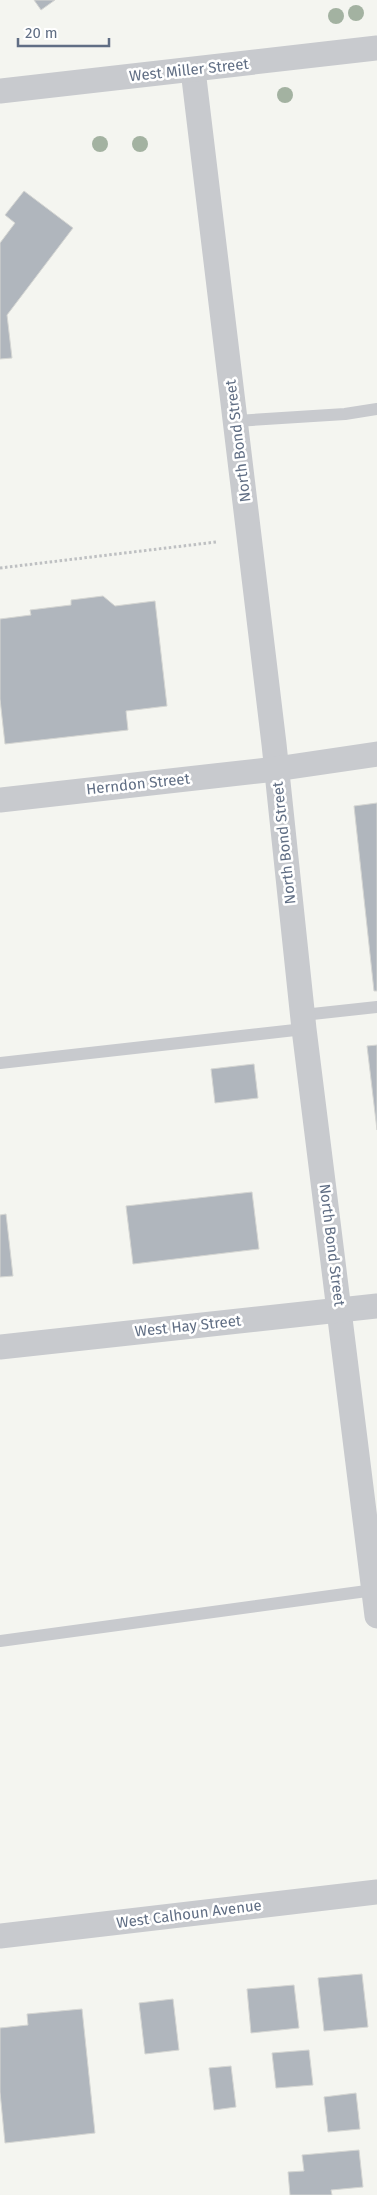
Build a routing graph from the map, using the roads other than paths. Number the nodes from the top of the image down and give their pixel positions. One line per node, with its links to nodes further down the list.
1 (377, 48): 2 (street, West Miller Street)
2 (193, 70): 3 (street, West Miller Street); 5 (street, North Bond Street)
3 (0, 91)
4 (377, 409): 5 (lane)
5 (236, 421): 7 (street, North Bond Street)
6 (377, 754): 7 (street, Herndon Street)
7 (276, 769): 8 (street, Herndon Street); 10 (street, North Bond Street)
8 (0, 800)
9 (377, 1006): 10 (lane)
10 (304, 1022): 11 (lane); 13 (street, North Bond Street)
11 (0, 1063)
12 (377, 1306): 13 (street, West Hay Street)
13 (340, 1310): 14 (street, West Hay Street); 15 (street, North Bond Street)
14 (0, 1347)
15 (374, 1590): 16 (street, North Bond Street); 17 (lane)
16 (377, 1616)
17 (0, 1641)
18 (377, 1892): 19 (street, West Calhoun Avenue)
19 (0, 1936)

